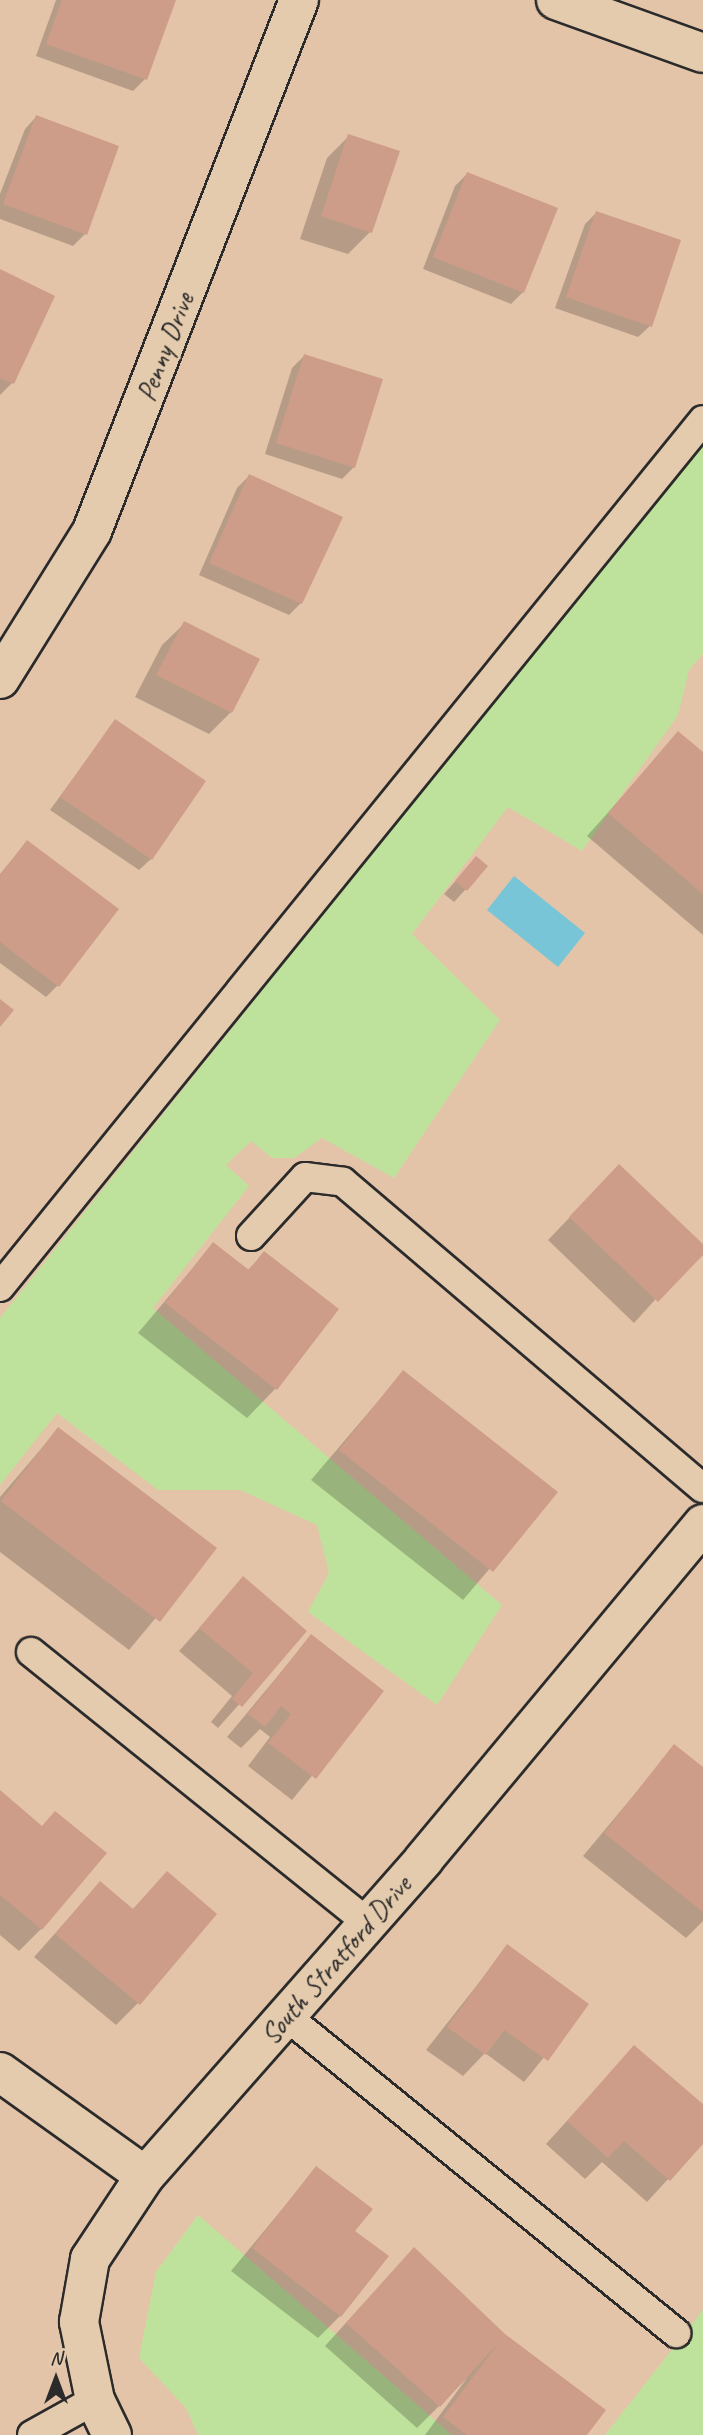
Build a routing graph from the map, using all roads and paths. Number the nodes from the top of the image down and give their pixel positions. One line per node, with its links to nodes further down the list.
1 (299, 0): 5 (street, Penny Drive)
2 (556, 0): 3 (street)
3 (703, 53)
4 (703, 420): 7 (lane)
5 (0, 679)
6 (251, 1236): 8 (lane)
7 (0, 1287)
8 (703, 1488)
9 (703, 1524): 11 (street, South Stratford Drive)
10 (31, 1652): 11 (lane)
11 (368, 1923): 12 (street, South Stratford Drive)
12 (286, 2016): 14 (street, South Stratford Drive); 15 (lane)
13 (0, 2072): 14 (street)
14 (145, 2176): 16 (street, South Stratford Drive)
15 (676, 2333)
16 (95, 2400): 17 (lane); 18 (street, South Stratford Drive)
17 (33, 2435)
18 (112, 2435)

